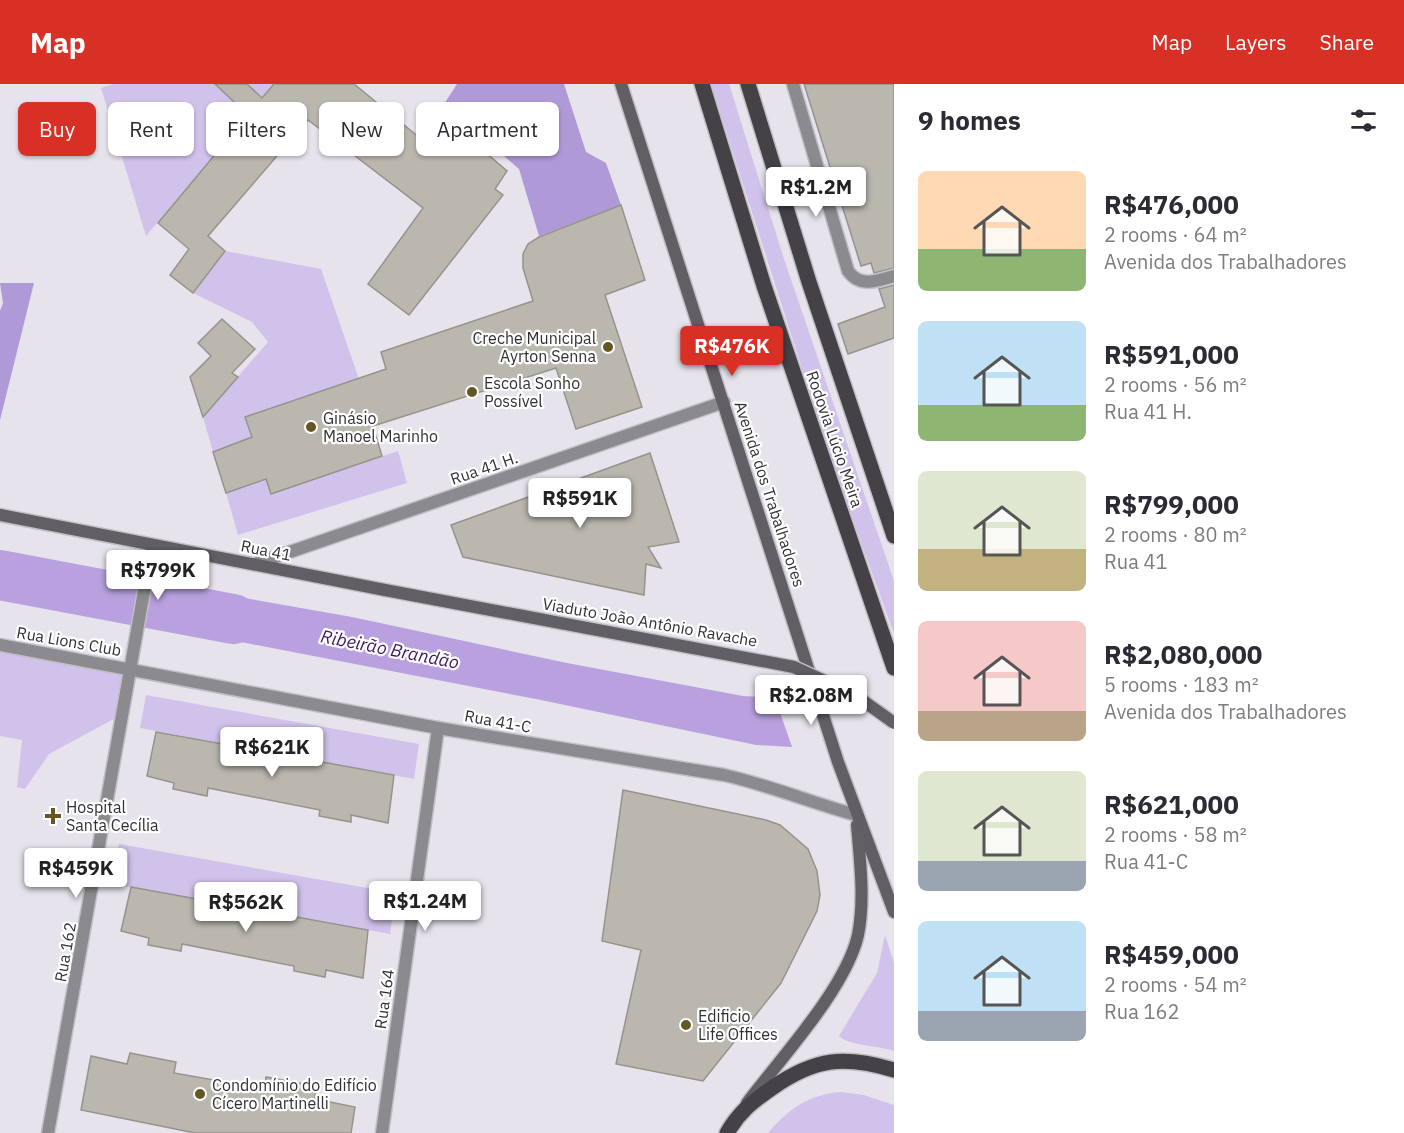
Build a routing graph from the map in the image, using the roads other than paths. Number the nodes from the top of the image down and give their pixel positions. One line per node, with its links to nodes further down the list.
1 (621, 84): 6 (main road, Avenida dos Trabalhadores)
2 (702, 84): 13 (main road, Rodovia Lúcio Meira)
3 (748, 84): 8 (main road, Rodovia Lúcio Meira)
4 (792, 84): 5 (street)
5 (894, 276)
6 (724, 402): 10 (street, Rua 41 H.); 17 (main road, Avenida dos Trabalhadores)
7 (0, 515): 9 (main road, Rua 41)
8 (894, 536)
9 (153, 546): 10 (main road, Rua 41); 14 (street, Rua 162)
10 (255, 564): 11 (main road, Rua 41)
11 (385, 590): 15 (main road, Viaduto João Antônio Ravache, bridge)
12 (0, 645): 14 (street, Rua Lions Club)
13 (894, 668)
14 (132, 670): 16 (street, Rua 41-C); 21 (street, Rua 162)
15 (894, 723)
16 (438, 728): 17 (street, Rua 41-C); 22 (street, Rua 164)
17 (856, 815): 18 (main road, Avenida dos Trabalhadores); 20 (main road)
18 (894, 912)
19 (894, 1071): 20 (main road)
20 (743, 1108): 23 (main road)
21 (48, 1133)
22 (382, 1133)
23 (727, 1133)

